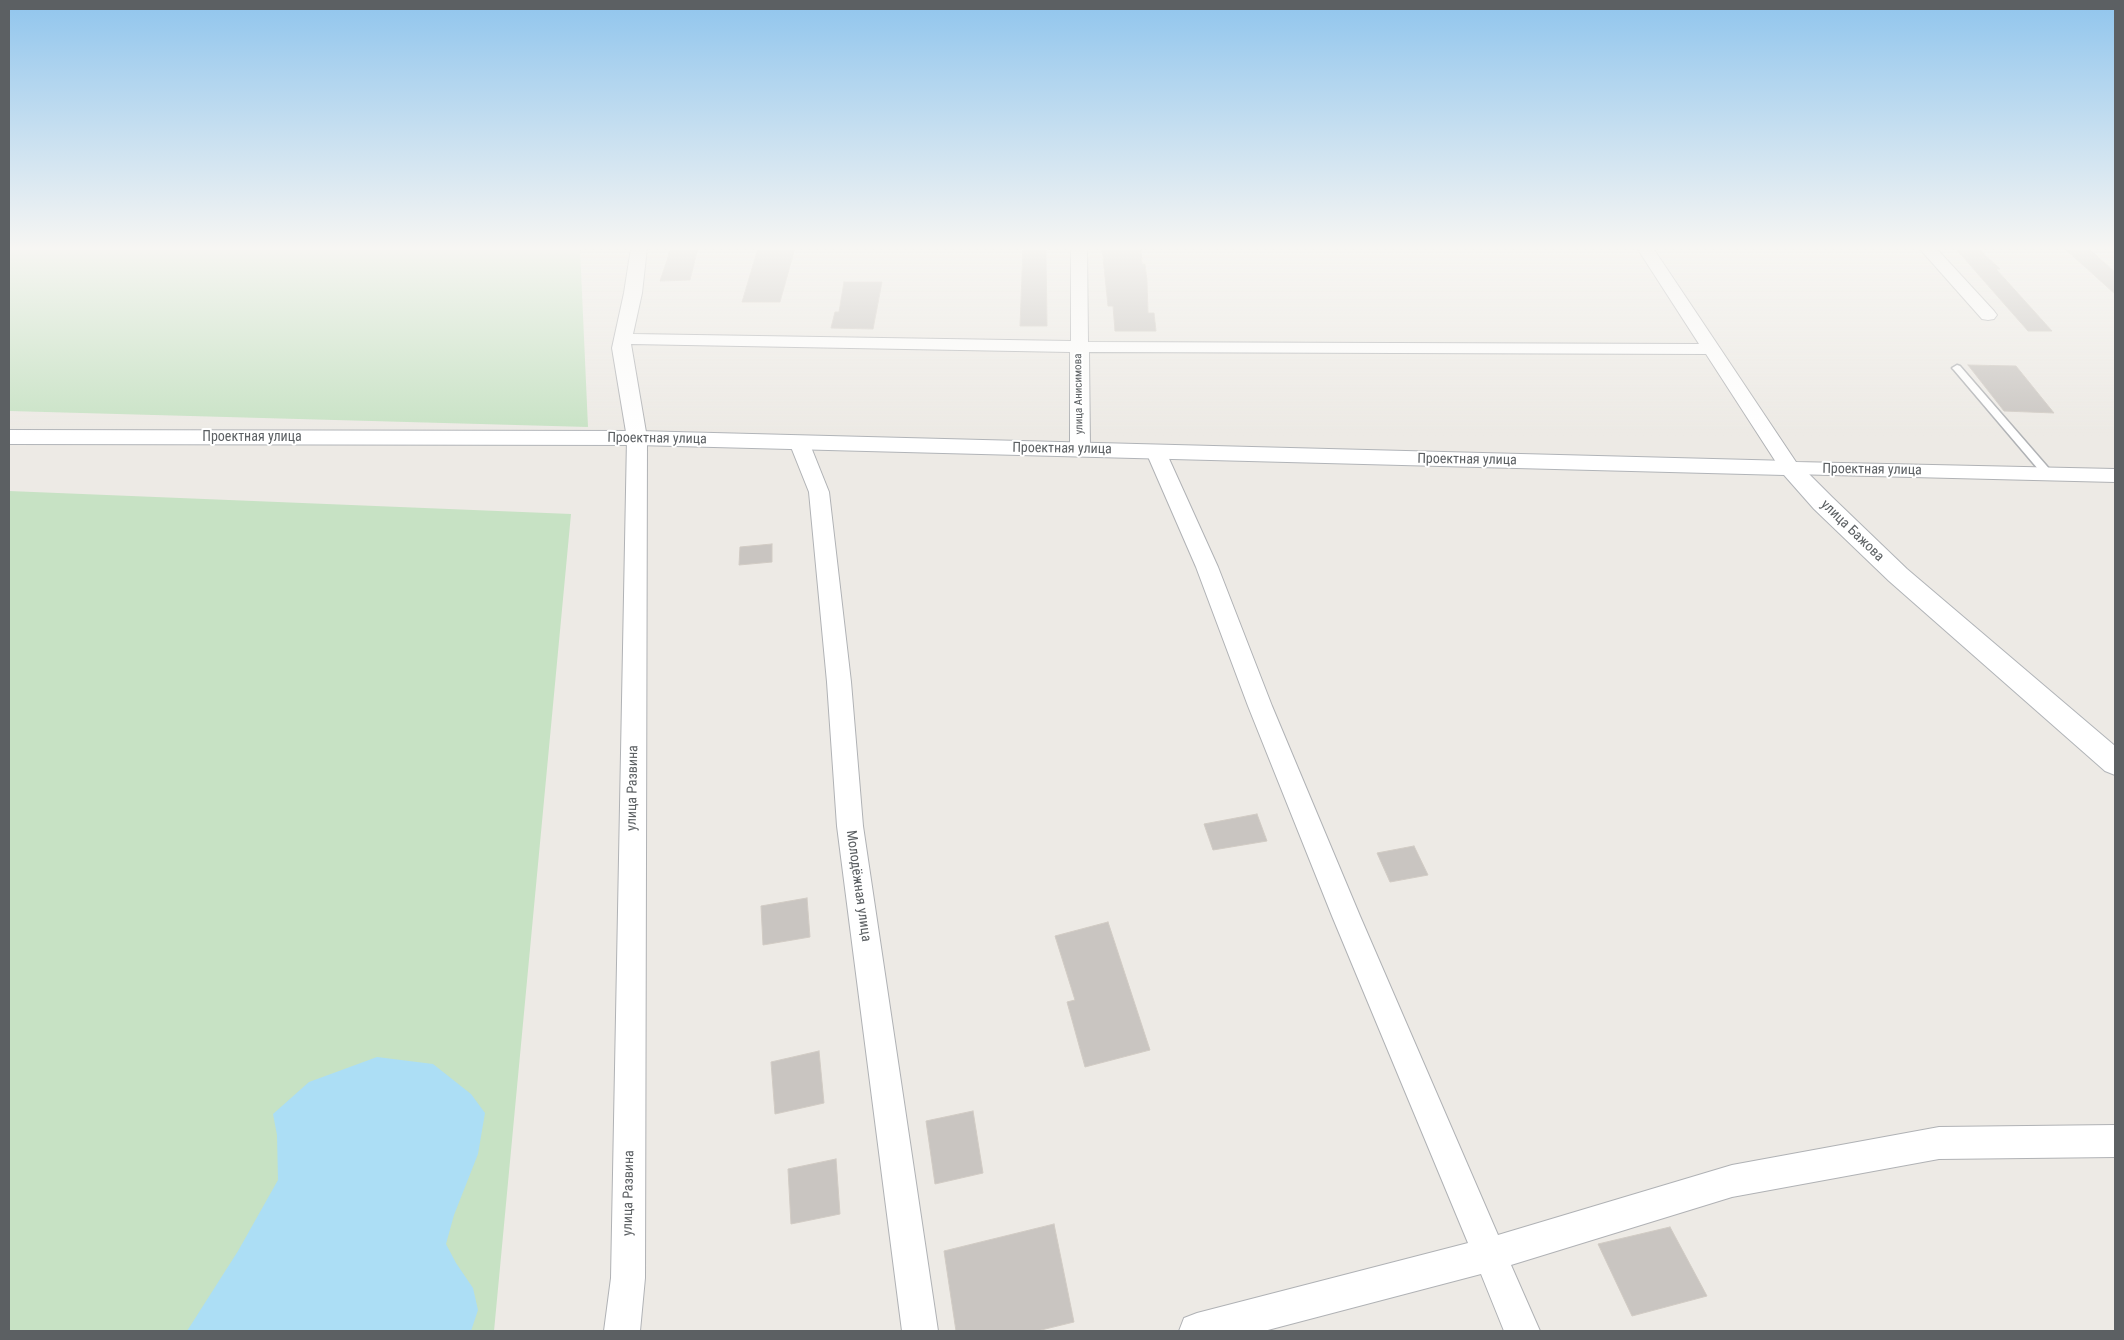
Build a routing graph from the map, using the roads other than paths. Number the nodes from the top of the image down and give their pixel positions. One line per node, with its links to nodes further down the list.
1 (629, 311): 6 (street, улица Развина)
2 (1079, 311): 7 (street, улица Анисимова)
3 (1686, 311): 8 (street, улица Бажова)
4 (1984, 311): 5 (street)
5 (1988, 315)
6 (623, 339): 7 (street); 11 (street, улица Развина)
7 (1079, 347): 8 (street); 13 (street, улица Анисимова)
8 (1711, 349): 15 (street, улица Бажова)
9 (1957, 368): 16 (lane)
10 (9, 436): 11 (street, Проектная улица)
11 (637, 438): 12 (street, Проектная улица); 21 (street, улица Развина)
12 (799, 442): 13 (street, Проектная улица); 22 (street, Молодёжная улица)
13 (1080, 450): 14 (street, Проектная улица)
14 (1156, 452): 15 (street, Проектная улица); 20 (street)
15 (1790, 468): 16 (street, Проектная улица); 18 (street, улица Бажова)
16 (2048, 474): 17 (street, Проектная улица)
17 (2115, 476)
18 (2115, 764)
19 (2115, 1141): 20 (street)
20 (1489, 1255): 23 (street); 24 (street)
21 (622, 1331)
22 (920, 1331)
23 (1197, 1331)
24 (1522, 1331)

